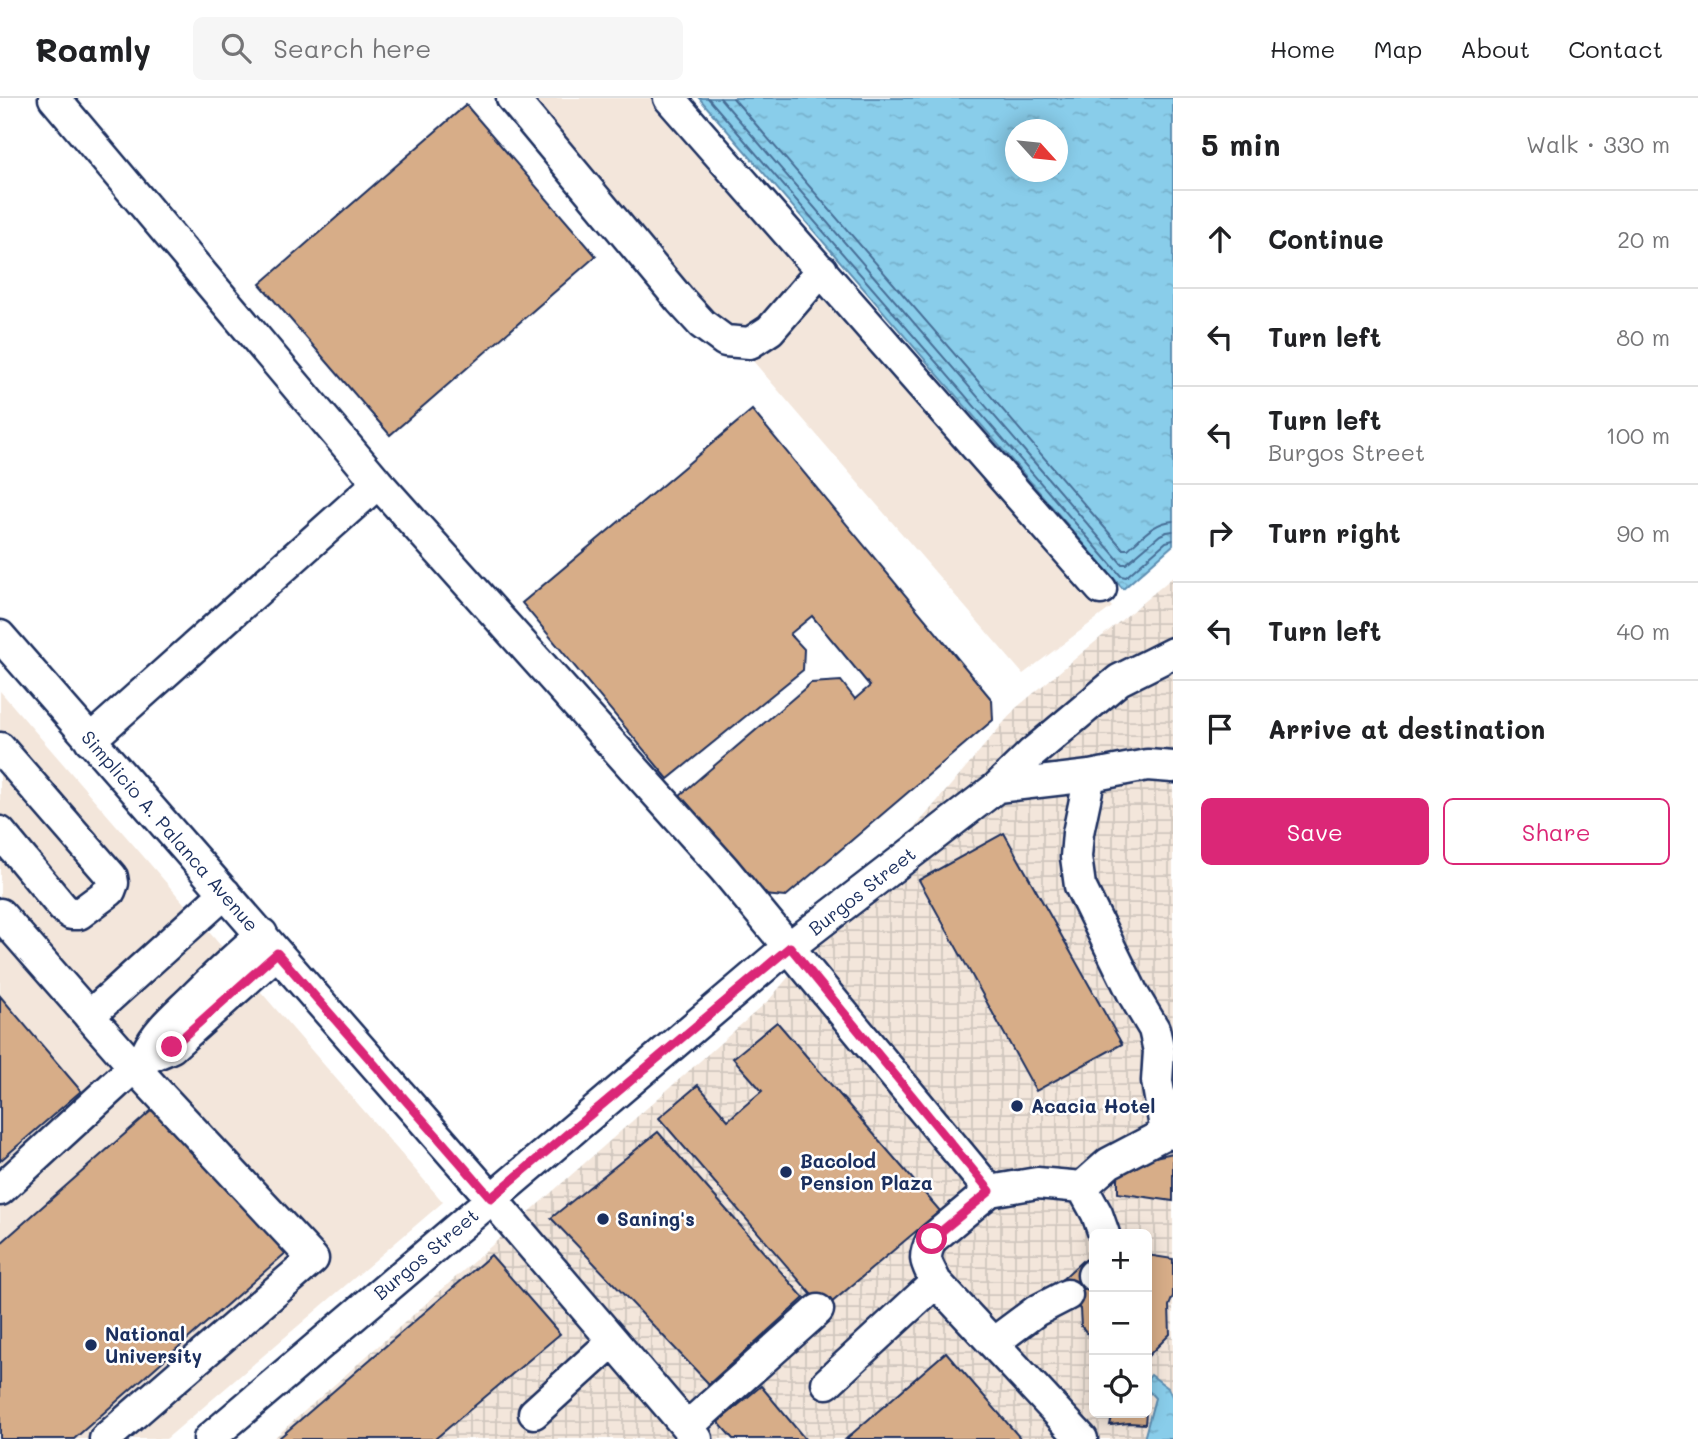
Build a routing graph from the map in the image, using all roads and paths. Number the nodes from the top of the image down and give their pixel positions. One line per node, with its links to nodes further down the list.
1 (54, 98): 5 (street)
2 (512, 98): 4 (street)
3 (669, 98): 4 (street)
4 (822, 270): 6 (street)
5 (378, 483): 9 (street); 18 (street)
6 (1101, 589)
7 (0, 636): 9 (street, Simplicio A. Palanca Avenue)
8 (1173, 653): 13 (street, Burgos Street)
9 (90, 740): 15 (street, Simplicio A. Palanca Avenue)
10 (0, 748): 14 (street)
11 (1173, 767): 12 (street)
12 (1090, 776): 13 (street); 21 (street)
13 (997, 787): 18 (street, Burgos Street)
14 (3, 840)
15 (225, 893): 17 (street, Simplicio A. Palanca Avenue); 19 (street)
16 (0, 914): 19 (street)
17 (269, 944): 20 (street); 25 (street, Simplicio A. Palanca Avenue)
18 (790, 947): 24 (street); 25 (street, Burgos Street)
19 (89, 1016): 20 (street)
20 (139, 1063): 23 (street); 35 (street)
21 (1169, 1133): 22 (street)
22 (1082, 1187): 24 (street); 26 (street)
23 (0, 1190)
24 (990, 1191): 27 (street)
25 (491, 1198): 30 (street, Simplicio A. Palanca Avenue); 36 (street, Burgos Street)
26 (1102, 1229)
27 (936, 1282): 31 (street); 32 (street)
28 (1067, 1295): 31 (street)
29 (818, 1310): 34 (street)
30 (613, 1341): 33 (street); 34 (street, Simplicio A. Palanca Avenue)
31 (993, 1343): 37 (street)
32 (827, 1383)
33 (534, 1413)
34 (692, 1433)
35 (105, 1439)
36 (209, 1439)
37 (1082, 1439)

